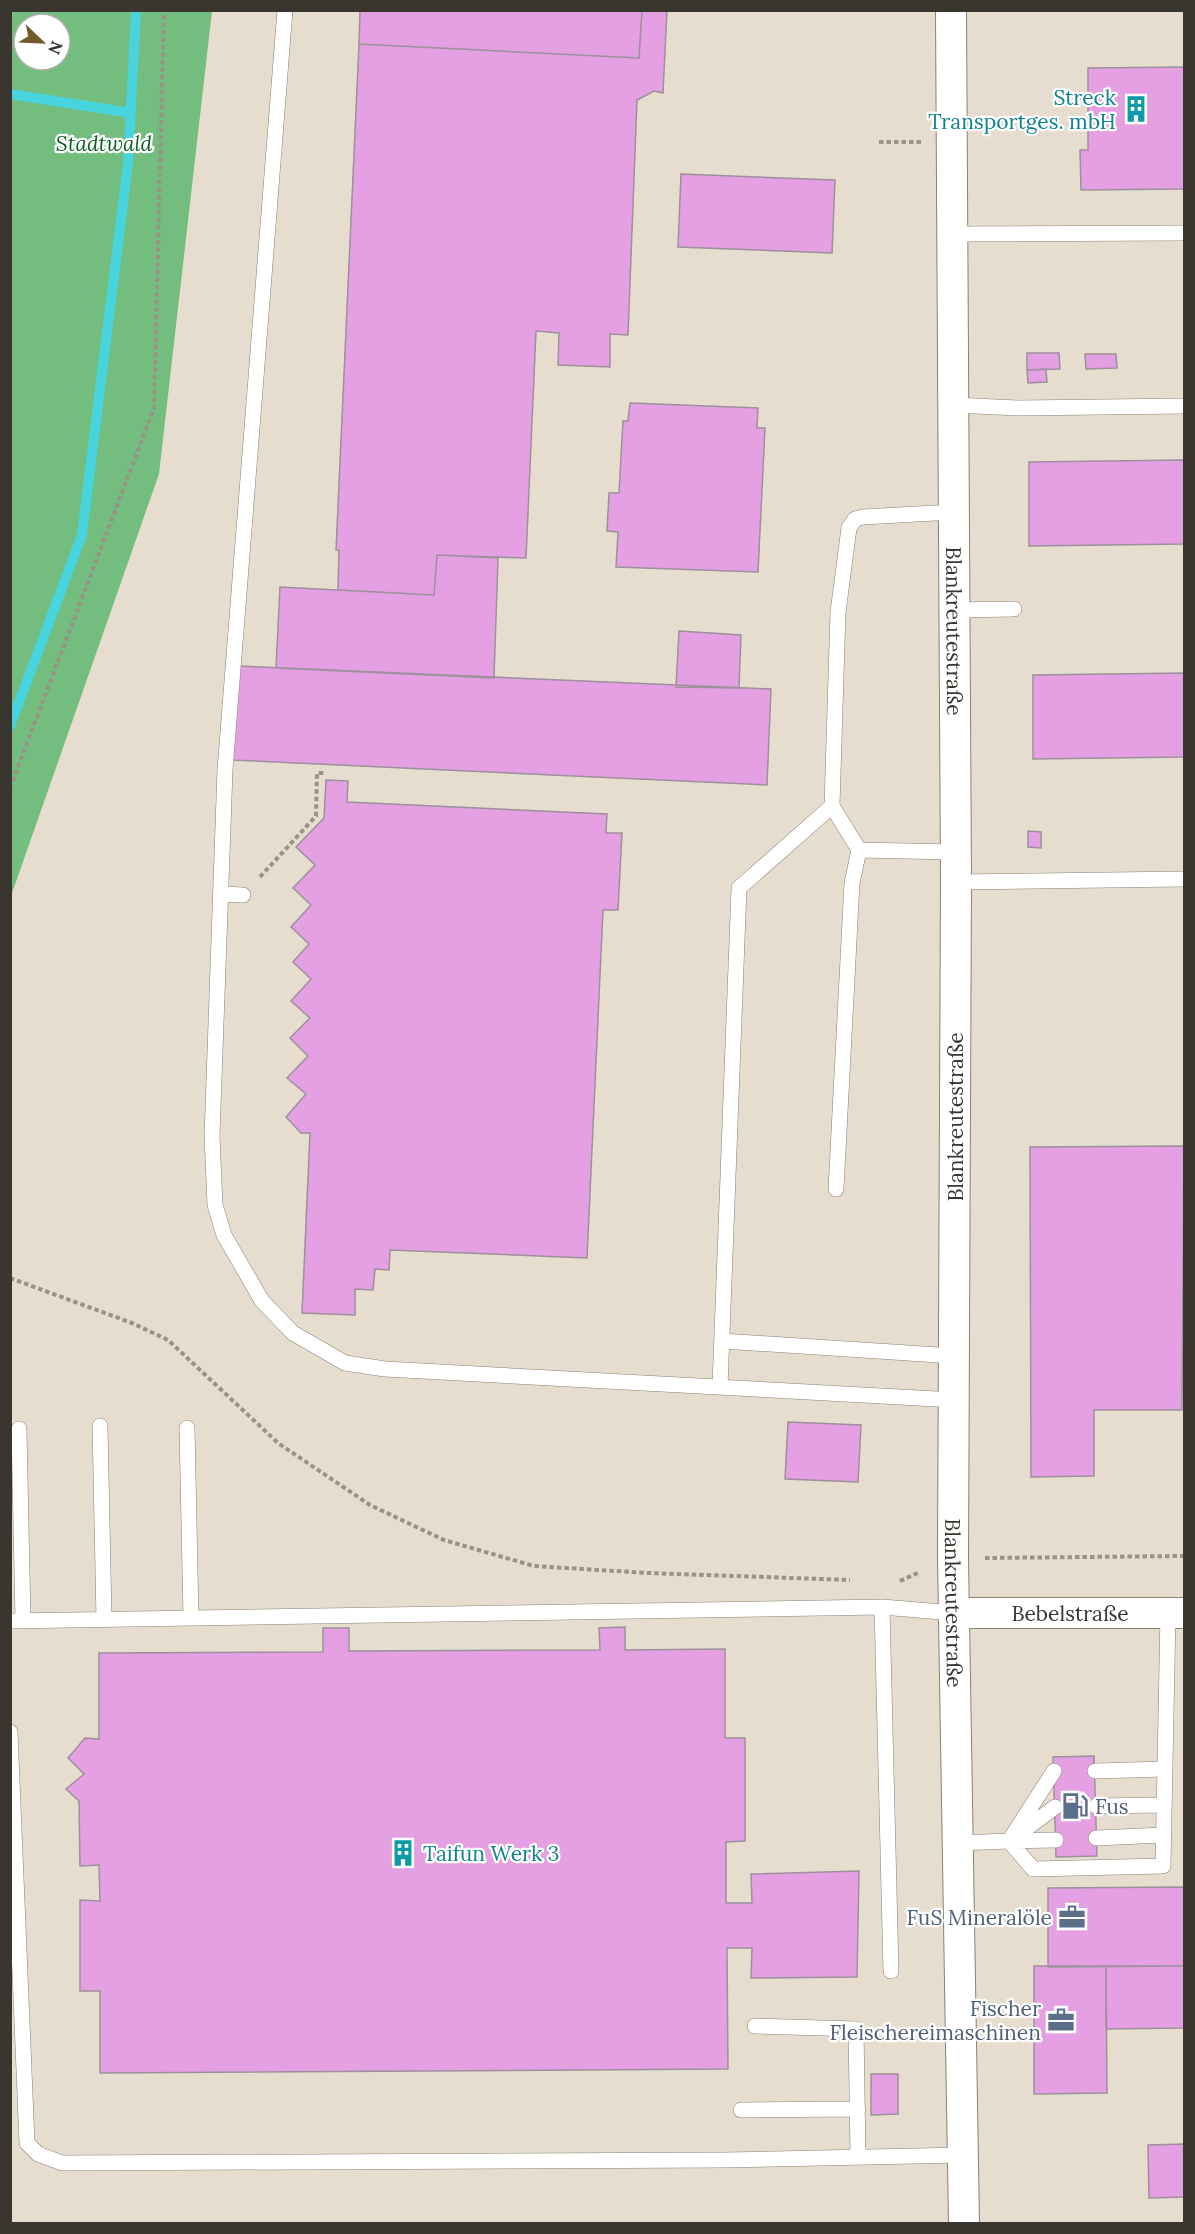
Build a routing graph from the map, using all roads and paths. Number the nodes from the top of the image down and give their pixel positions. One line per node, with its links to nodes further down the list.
1 (164, 10): 14 (path)
2 (285, 10): 20 (lane)
3 (951, 10): 4 (street, Blankreutestraße)
4 (952, 141): 5 (path); 7 (street, Blankreutestraße)
5 (879, 142)
6 (1185, 233): 7 (lane)
7 (952, 234): 8 (street, Blankreutestraße)
8 (953, 405): 9 (lane); 10 (street, Blankreutestraße)
9 (1185, 406)
10 (953, 512): 12 (street, Blankreutestraße); 15 (lane)
11 (1014, 609): 12 (lane)
12 (952, 610): 17 (street, Blankreutestraße)
13 (326, 773): 21 (path)
14 (10, 788)
15 (832, 806): 16 (lane); 24 (lane)
16 (859, 850): 17 (lane); 22 (lane)
17 (955, 852): 19 (street, Blankreutestraße)
18 (1185, 879): 19 (lane)
19 (956, 882): 25 (street, Blankreutestraße)
20 (222, 894): 21 (lane); 26 (lane)
21 (243, 895)
22 (836, 1189)
23 (10, 1278): 33 (path)
24 (722, 1341): 25 (lane); 26 (lane)
25 (954, 1356): 27 (street, Blankreutestraße)
26 (720, 1386): 27 (lane)
27 (954, 1400): 32 (street, Blankreutestraße)
28 (100, 1426): 39 (lane)
29 (187, 1428): 38 (lane)
30 (19, 1429): 40 (lane)
31 (1185, 1556): 32 (path)
32 (954, 1558): 34 (path); 36 (street, Blankreutestraße)
33 (855, 1580)
34 (889, 1581)
35 (882, 1607): 36 (lane); 38 (lane); 53 (lane)
36 (954, 1613): 37 (street, Bebelstraße); 52 (street, Blankreutestraße)
37 (1176, 1613): 42 (lane)
38 (191, 1618): 39 (lane)
39 (104, 1619): 40 (lane)
40 (17, 1621)
41 (10, 1732): 58 (lane)
42 (1165, 1769): 43 (lane); 45 (lane)
43 (1095, 1770)
44 (1054, 1771): 51 (lane)
45 (1164, 1805): 46 (lane); 48 (lane)
46 (1096, 1806)
47 (1055, 1807): 51 (lane)
48 (1163, 1835): 49 (lane); 51 (lane)
49 (1096, 1838)
50 (1056, 1840): 51 (lane)
51 (1009, 1841): 52 (lane)
52 (958, 1843): 57 (street, Blankreutestraße)
53 (891, 1971)
54 (755, 2026): 55 (lane)
55 (858, 2109): 56 (lane); 58 (lane)
56 (741, 2110)
57 (963, 2155): 58 (lane); 59 (street, Blankreutestraße)
58 (858, 2156)
59 (964, 2223)

